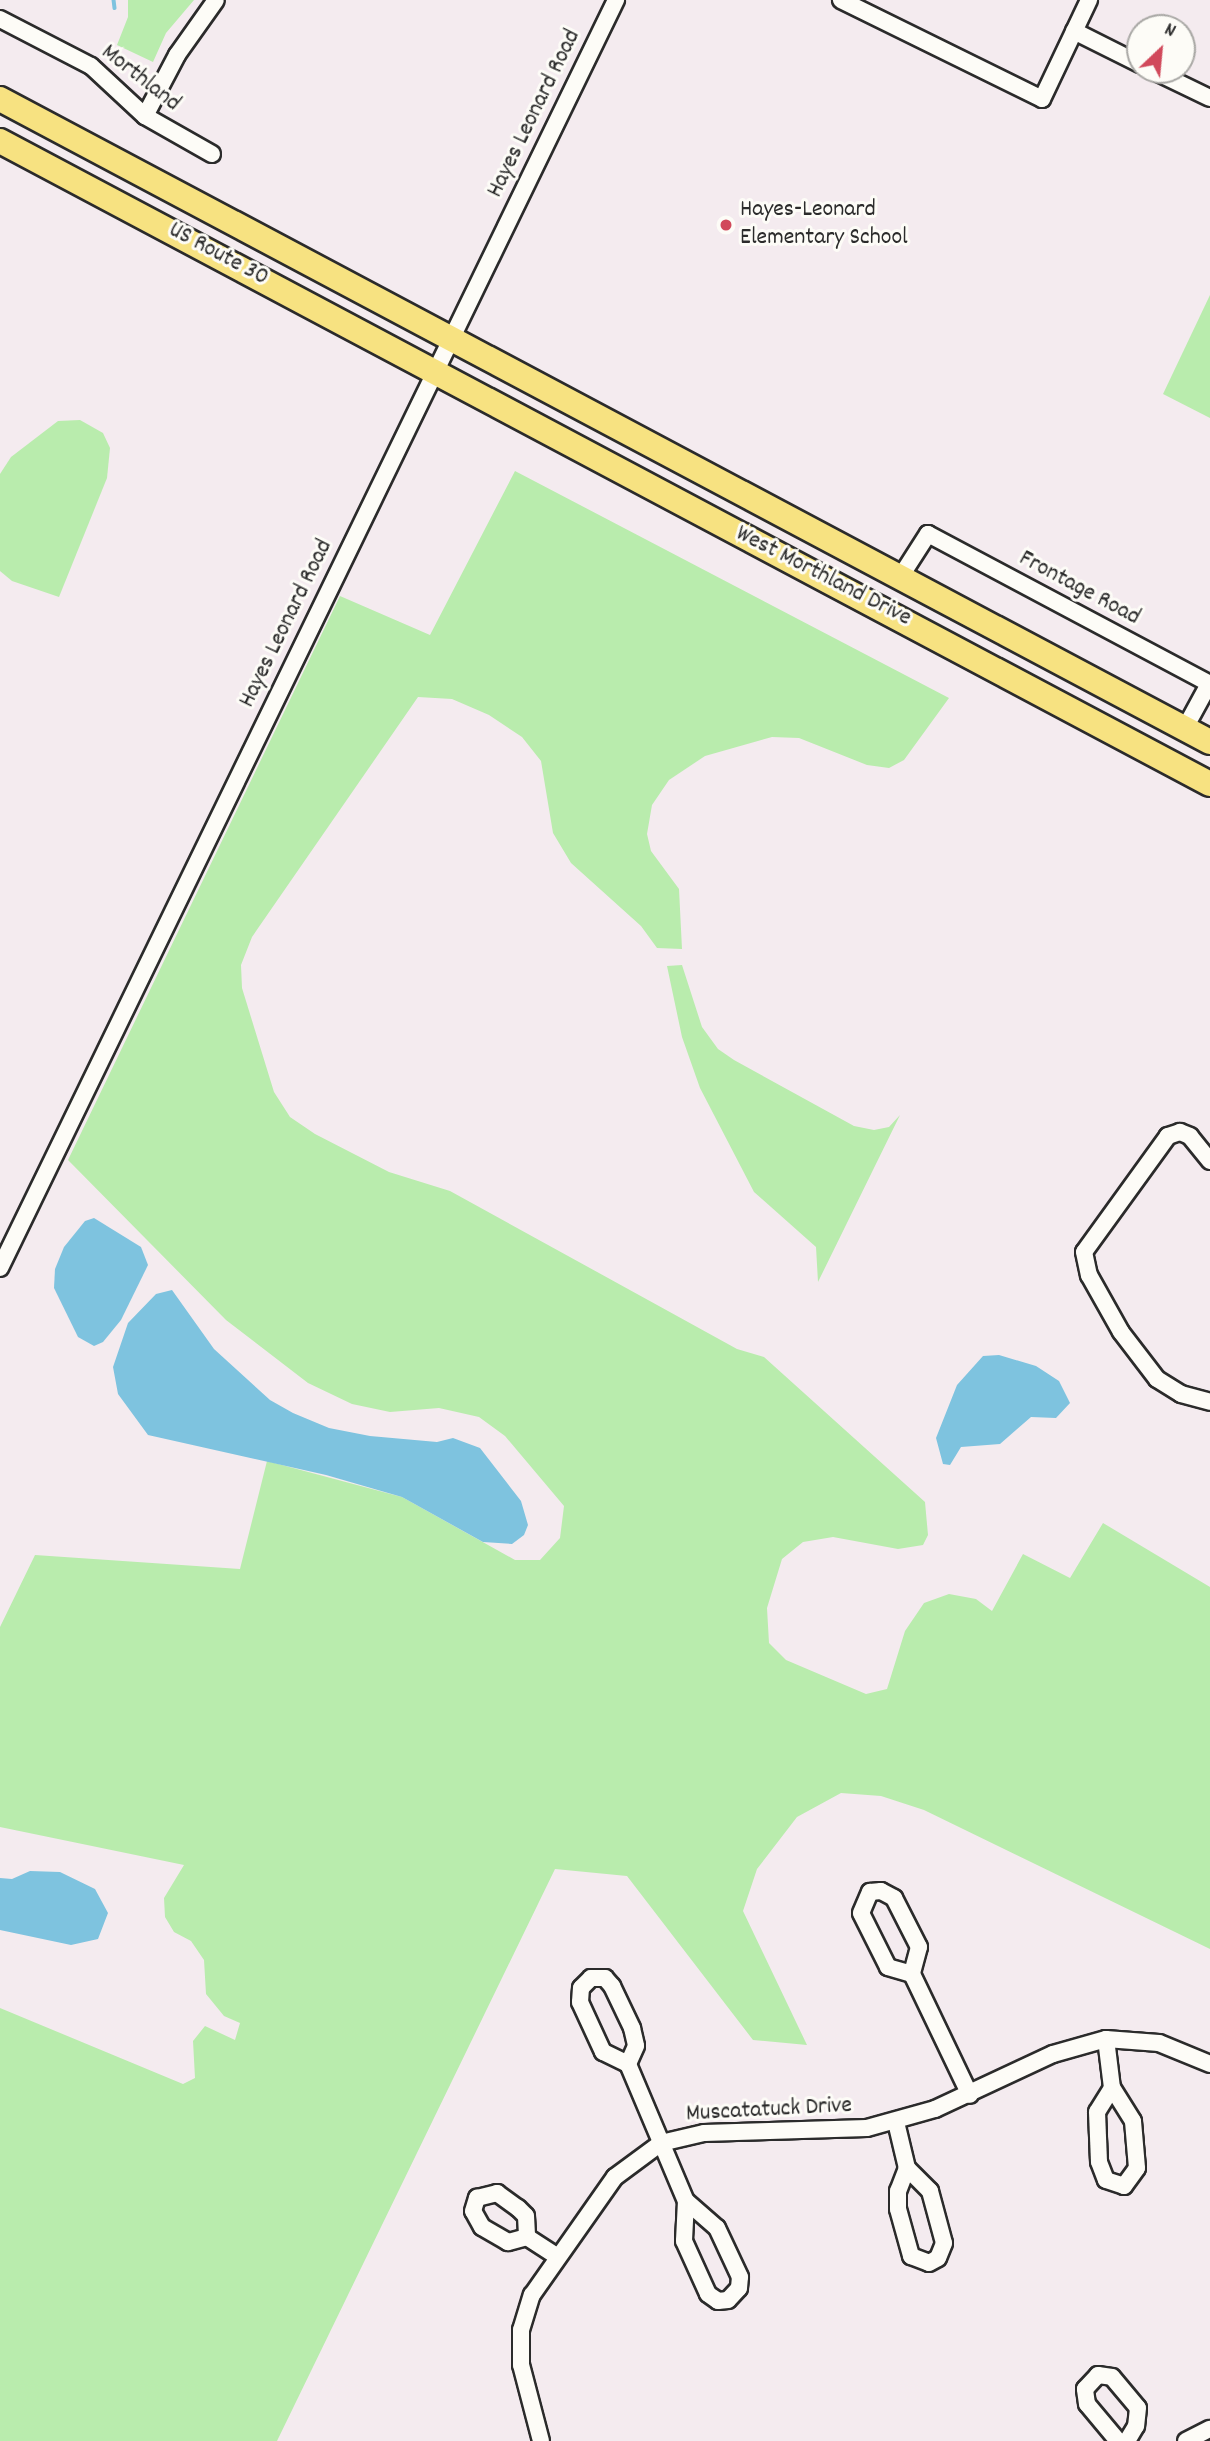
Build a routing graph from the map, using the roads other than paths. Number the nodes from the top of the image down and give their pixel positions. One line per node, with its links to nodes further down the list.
1 (216, 0): 11 (street)
2 (616, 0): 14 (street, Hayes Leonard Road)
3 (841, 0): 6 (street)
4 (1089, 0): 6 (street)
5 (1, 23): 11 (street, Morthland)
6 (1074, 31): 7 (street)
7 (1126, 57)
8 (1181, 84): 9 (street)
9 (1210, 98)
10 (0, 99): 14 (highway, West Morthland Drive)
11 (145, 116): 13 (street, Morthland)
12 (0, 141): 15 (highway, US Route 30)
13 (212, 154)
14 (451, 339): 15 (street, Hayes Leonard Road); 16 (highway, West Morthland Drive)
15 (435, 371): 20 (highway, West Morthland Drive); 22 (street, Hayes Leonard Road)
16 (901, 576): 17 (street, Frontage Road); 18 (highway, West Morthland Drive)
17 (1209, 684): 18 (street)
18 (1185, 729): 19 (highway, West Morthland Drive)
19 (1210, 742)
20 (1210, 784)
21 (1210, 1161): 23 (street)
22 (0, 1268)
23 (1210, 1402)
24 (912, 1974): 24 (street); 29 (street)
25 (1106, 2039): 27 (street, Muscatatuck Drive); 28 (street); 29 (street, Muscatatuck Drive)
26 (628, 2064): 26 (street); 31 (street)
27 (1210, 2064)
28 (1112, 2088): 28 (street)
29 (970, 2095): 30 (street, Muscatatuck Drive)
30 (896, 2122): 31 (street, Muscatatuck Drive); 32 (street)
31 (661, 2143): 33 (street); 35 (street, Muscatatuck Drive)
32 (908, 2168): 32 (street)
33 (686, 2201): 33 (street)
34 (527, 2237): 35 (street)
35 (556, 2256): 37 (street, Muscatatuck Drive)
36 (1210, 2429): 40 (street)
37 (536, 2440)
38 (1118, 2441): 39 (street)
39 (1127, 2441)
40 (1186, 2441)

